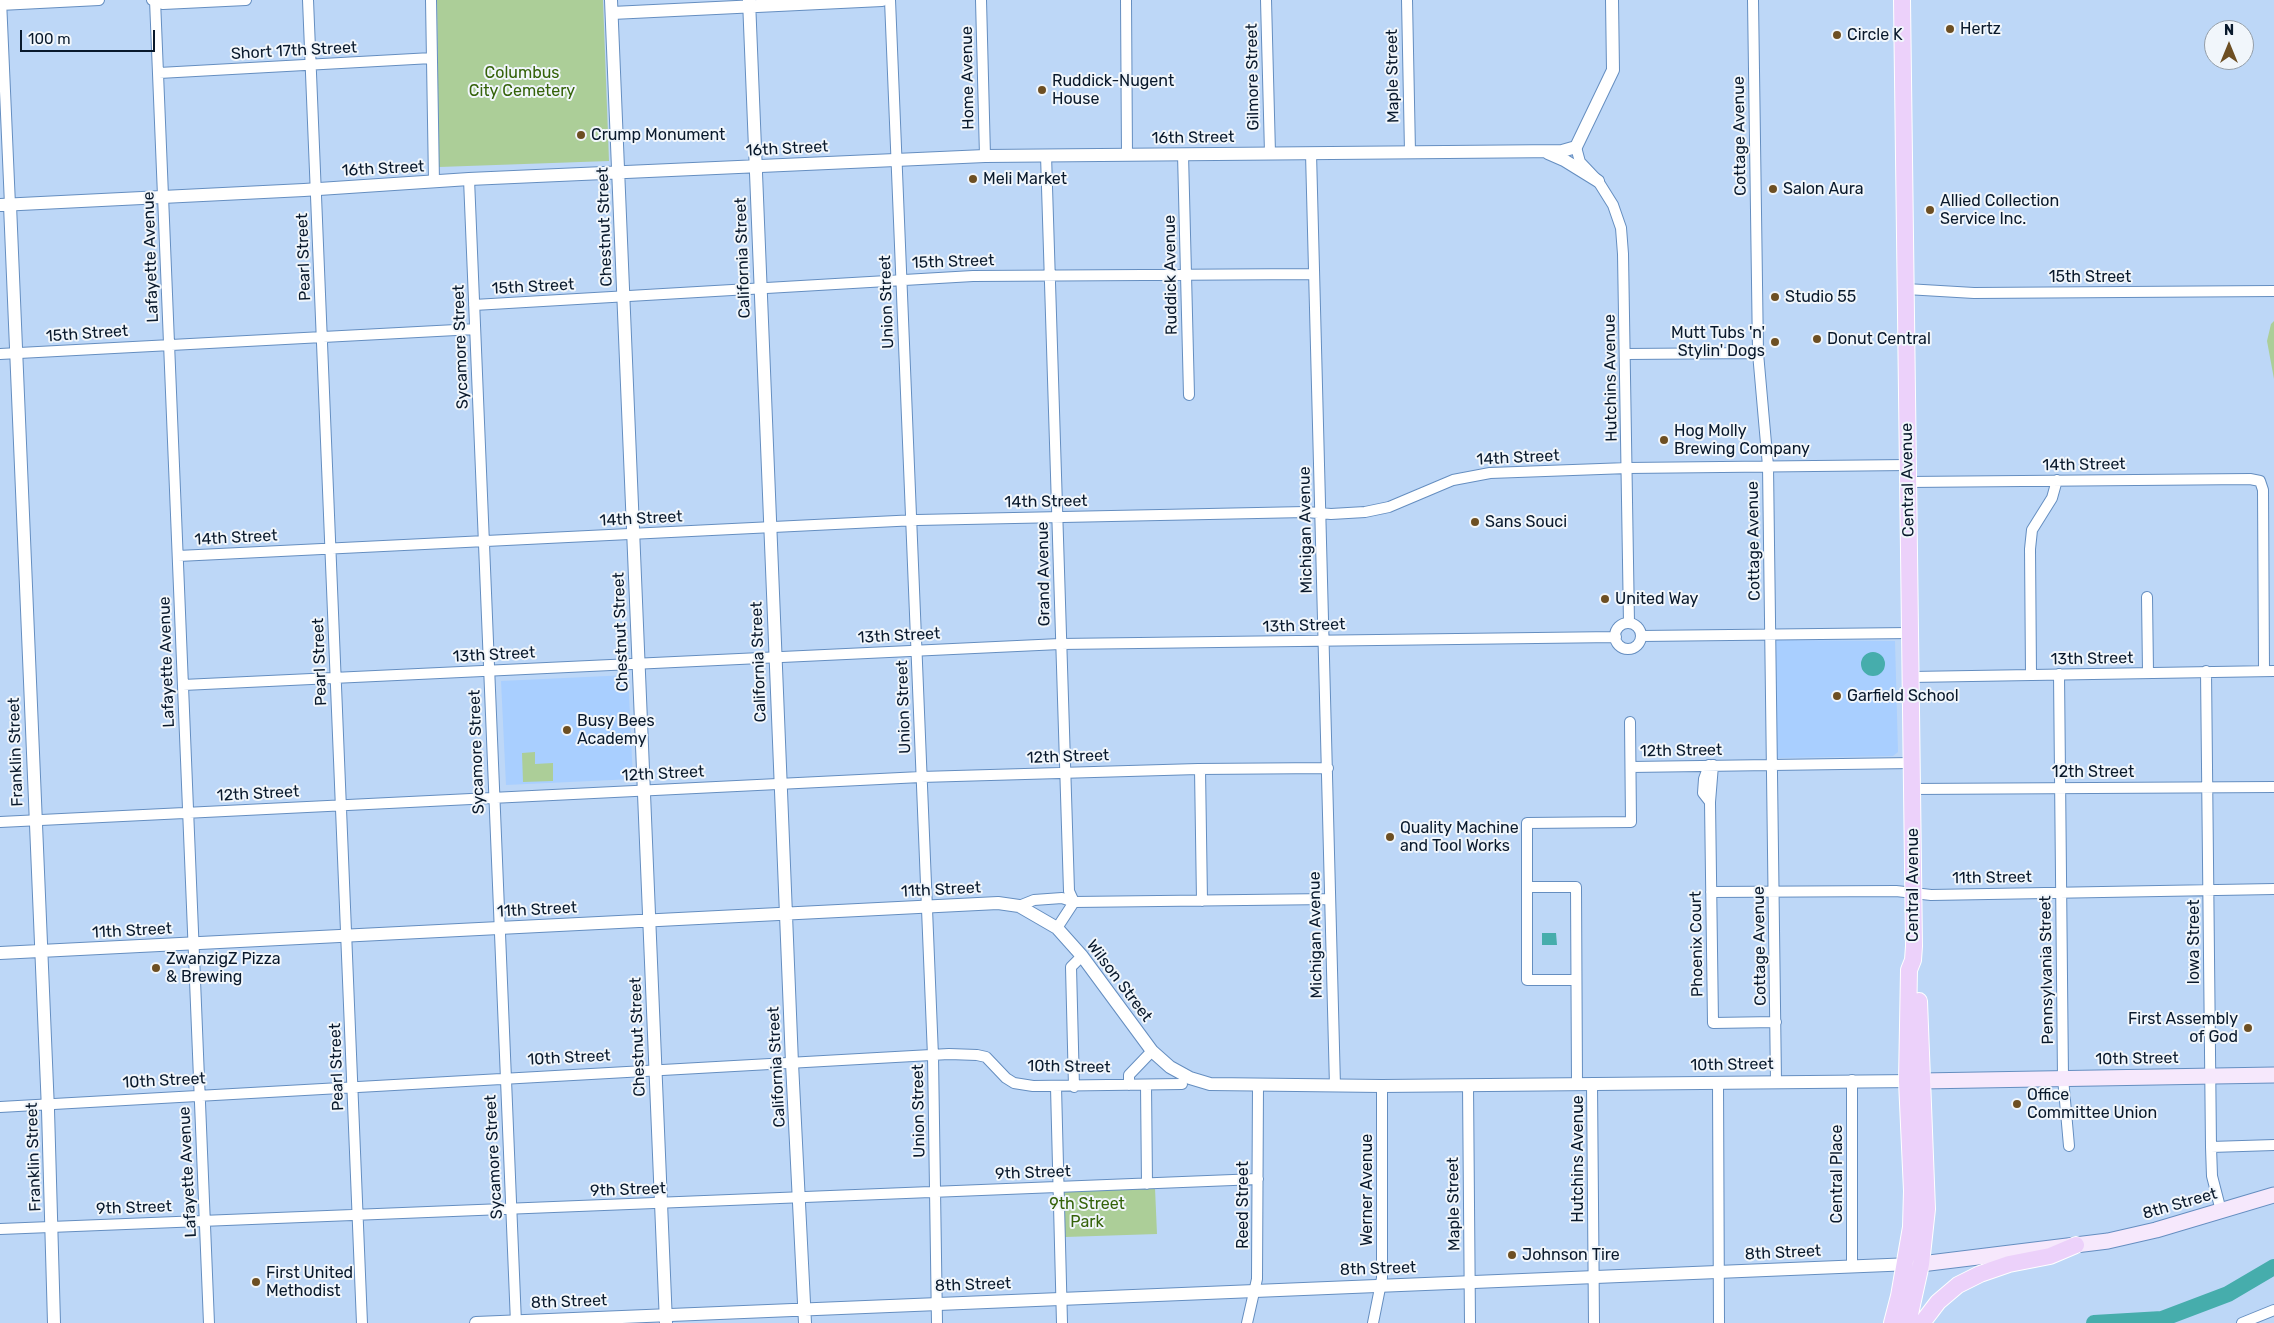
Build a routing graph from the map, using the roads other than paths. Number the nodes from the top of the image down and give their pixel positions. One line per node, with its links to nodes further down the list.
1 (99, 0): 15 (street)
2 (154, 0): 3 (street); 20 (street, Lafayette Avenue)
3 (246, 0)
4 (308, 0): 19 (street, Pearl Street)
5 (431, 0): 18 (street)
6 (882, 0): 16 (street)
7 (890, 0): 30 (street, Union Street)
8 (982, 0): 29 (street, Home Avenue)
9 (1126, 0): 28 (street)
10 (1266, 0): 24 (street, Gilmore Street)
11 (1407, 0): 23 (street, Maple Street)
12 (1612, 0): 21 (street)
13 (1753, 0): 52 (street, Cottage Avenue)
14 (1902, 0): 44 (main road, Central Avenue)
15 (1, 3): 38 (street, Franklin Street)
16 (749, 3): 17 (street); 31 (street, California Street)
17 (611, 6): 32 (street, Chestnut Street)
18 (432, 58): 19 (street, Short 17th Street); 35 (street)
19 (311, 65): 20 (street, Short 17th Street); 36 (street, Pearl Street)
20 (159, 73): 37 (street, Lafayette Avenue)
21 (1576, 147): 22 (street, 16th Street); 34 (street, Hutchins Avenue)
22 (1541, 151): 23 (street, 16th Street); 34 (street)
23 (1410, 152): 25 (street, 16th Street)
24 (1270, 153): 25 (street, 16th Street); 26 (street, 16th Street)
25 (1311, 153): 40 (street, Michigan Avenue)
26 (1183, 154): 28 (street, 16th Street); 39 (street, Ruddick Avenue)
27 (1046, 155): 28 (street, 16th Street); 29 (street, 16th Street); 41 (street, Grand Avenue)
28 (1127, 155)
29 (985, 156): 30 (street, 16th Street)
30 (896, 160): 31 (street, 16th Street); 42 (street, Union Street)
31 (756, 167): 32 (street, 16th Street); 43 (street, California Street)
32 (619, 173): 33 (street, 16th Street); 46 (street, Chestnut Street)
33 (469, 179): 35 (street, 16th Street); 47 (street, Sycamore Street)
34 (1598, 181): 54 (street, Hutchins Avenue)
35 (434, 182): 36 (street, 16th Street)
36 (316, 190): 37 (street, 16th Street); 49 (street, Pearl Street)
37 (163, 197): 38 (street, 16th Street); 50 (street, Lafayette Avenue)
38 (5, 205): 51 (street, Franklin Street)
39 (1185, 274): 40 (street, 15th Street); 41 (street, 15th Street); 55 (street, Ruddick Avenue)
40 (1314, 274): 61 (street, Michigan Avenue)
41 (1048, 275): 42 (street, 15th Street); 62 (street, Grand Avenue)
42 (901, 279): 43 (street, 15th Street); 63 (street, Union Street)
43 (760, 288): 46 (street, 15th Street); 64 (street, California Street)
44 (1906, 289): 45 (street, 15th Street); 56 (main road, Central Avenue)
45 (2274, 291)
46 (624, 296): 47 (street, 15th Street); 65 (street, Chestnut Street)
47 (474, 305): 48 (street, Sycamore Street)
48 (475, 329): 49 (street, 15th Street); 66 (street, Sycamore Street)
49 (322, 337): 50 (street, 15th Street); 67 (street, Pearl Street)
50 (169, 344): 51 (street, 15th Street); 68 (street, Lafayette Avenue)
51 (16, 353): 53 (street, 15th Street); 107 (street, Franklin Street)
52 (1758, 353): 54 (street); 57 (street, Cottage Avenue)
53 (0, 354)
54 (1626, 354): 58 (street, Hutchins Avenue)
55 (1189, 396)
56 (1908, 465): 57 (street, 14th Street); 60 (main road, Central Avenue)
57 (1768, 466): 58 (street, 14th Street); 72 (street, Cottage Avenue)
58 (1628, 468): 61 (street, 14th Street); 70 (street, Hutchins Avenue)
59 (2057, 480): 60 (street, 14th Street); 82 (street, 14th Street); 85 (street)
60 (1908, 482): 71 (main road, Central Avenue)
61 (1321, 514): 62 (street, 14th Street); 75 (street, Michigan Avenue)
62 (1058, 516): 63 (street, 14th Street); 76 (street, Grand Avenue)
63 (910, 520): 64 (street, 14th Street); 77 (street, Union Street)
64 (770, 528): 65 (street, 14th Street); 78 (street, California Street)
65 (634, 534): 66 (street, 14th Street); 79 (street, Chestnut Street)
66 (483, 542): 67 (street, 14th Street); 80 (street, Sycamore Street)
67 (330, 549): 68 (street, 14th Street); 87 (street, Pearl Street)
68 (178, 556): 88 (street, Lafayette Avenue)
69 (2147, 597): 83 (street)
70 (1629, 623): 73 (street); 74 (street)
71 (1910, 633): 72 (street); 86 (main road, Central Avenue)
72 (1770, 635): 73 (street); 91 (street, Cottage Avenue)
73 (1641, 636): 74 (street)
74 (1616, 637): 75 (street, 13th Street)
75 (1324, 640): 76 (street, 13th Street); 94 (street, Michigan Avenue)
76 (1060, 644): 77 (street, 13th Street); 96 (street, Grand Avenue)
77 (917, 650): 78 (street, 13th Street); 97 (street, Union Street)
78 (775, 657): 79 (street, 13th Street); 98 (street, California Street)
79 (639, 662): 80 (street, 13th Street); 103 (street, Chestnut Street)
80 (489, 671): 87 (street, 13th Street); 104 (street, Sycamore Street)
81 (2206, 671): 82 (street, 13th Street); 83 (street, 13th Street); 99 (street, Iowa Street)
82 (2269, 671)
83 (2148, 672): 84 (street, 13th Street)
84 (2059, 674): 85 (street, 13th Street); 101 (street, Pennsylvania Street)
85 (2031, 675): 86 (street, 13th Street)
86 (1911, 677): 90 (main road, Central Avenue)
87 (336, 678): 88 (street, 13th Street); 105 (street, Pearl Street)
88 (183, 685): 106 (street, Lafayette Avenue)
89 (1630, 722): 93 (street)
90 (1912, 763): 91 (street, 12th Street); 102 (main road, Central Avenue)
91 (1772, 764): 92 (street, 12th Street); 113 (street, Cottage Avenue)
92 (1711, 765): 93 (street, 12th Street); 112 (street, Phoenix Court)
93 (1631, 767): 109 (street)
94 (1328, 768): 95 (street, 12th Street); 116 (street, Michigan Avenue)
95 (1200, 769): 96 (street, 12th Street); 117 (street)
96 (1064, 772): 97 (street, 12th Street); 118 (street, Grand Avenue)
97 (921, 777): 98 (street, 12th Street); 120 (street, Union Street)
98 (781, 783): 103 (street, 12th Street); 121 (street, California Street)
99 (2207, 787): 100 (street, 12th Street); 101 (street, 12th Street); 111 (street, Iowa Street)
100 (2274, 787)
101 (2059, 788): 102 (street, 12th Street); 115 (street, Pennsylvania Street)
102 (1912, 789): 114 (main road, Central Avenue)
103 (644, 790): 104 (street, 12th Street); 122 (street, Chestnut Street)
104 (494, 798): 105 (street, 12th Street); 124 (street, Sycamore Street)
105 (341, 805): 106 (street, 12th Street); 125 (street, Pearl Street)
106 (188, 813): 107 (street, 12th Street); 126 (street, Lafayette Avenue)
107 (35, 820): 108 (street, 12th Street); 127 (street, Franklin Street)
108 (0, 822)
109 (1527, 887): 130 (street); 130 (street)
110 (2274, 889): 111 (street, 11th Street)
111 (2209, 890): 115 (street, 11th Street); 137 (street, Iowa Street)
112 (1711, 892): 113 (street, 11th Street); 131 (street, Phoenix Court)
113 (1774, 892): 114 (street, 11th Street); 131 (street, Cottage Avenue)
114 (1914, 893): 115 (street, 11th Street); 142 (main road, Central Avenue)
115 (2061, 894): 138 (street, Pennsylvania Street)
116 (1330, 899): 117 (street, 11th Street); 151 (street, Michigan Avenue)
117 (1202, 901): 118 (street, 11th Street)
118 (1074, 902): 119 (street, 11th Street); 123 (street)
119 (1019, 906): 120 (street, 11th Street); 123 (street, Wilson Street)
120 (927, 908): 121 (street, 11th Street); 133 (street, Union Street)
121 (787, 914): 122 (street, 11th Street); 134 (street, California Street)
122 (650, 921): 124 (street, 11th Street); 135 (street, Chestnut Street)
123 (1057, 928): 129 (street, Wilson Street)
124 (499, 929): 125 (street, 11th Street); 139 (street, Sycamore Street)
125 (347, 936): 126 (street, 11th Street); 153 (street, Pearl Street)
126 (194, 944): 127 (street, 11th Street); 156 (street, Lafayette Avenue)
127 (41, 952): 128 (street, 11th Street); 157 (street, Franklin Street)
128 (0, 953)
129 (1082, 956): 132 (street, Wilson Street); 155 (street)
130 (1576, 980): 145 (street)
131 (1776, 1022): 144 (street, Cottage Avenue)
132 (1152, 1051): 141 (street, Wilson Street); 150 (street, 10th Street)
133 (933, 1056): 134 (street, 10th Street); 154 (street, 10th Street); 165 (street, Union Street)
134 (792, 1064): 135 (street, 10th Street); 167 (street, California Street)
135 (655, 1071): 139 (street, 10th Street); 168 (street, Chestnut Street)
136 (2274, 1075): 137 (main road, 10th Street)
137 (2210, 1076): 138 (main road, 10th Street); 161 (street, Iowa Street)
138 (2063, 1078): 142 (main road, 10th Street); 160 (street, Pennsylvania Street)
139 (504, 1079): 153 (street, 10th Street); 169 (street, Sycamore Street)
140 (1852, 1080): 142 (street, 10th Street); 144 (street, 10th Street); 177 (street, Central Place)
141 (1186, 1081): 147 (street, 10th Street); 148 (street, 10th Street)
142 (1914, 1081): 176 (main road, Central Avenue)
143 (1718, 1082): 144 (street, 10th Street); 146 (street, 10th Street); 178 (street)
144 (1776, 1082)
145 (1578, 1084): 146 (street, 10th Street); 149 (street, 10th Street)
146 (1592, 1084): 179 (street, Hutchins Avenue)
147 (1146, 1085): 150 (street, 10th Street); 163 (street)
148 (1258, 1085): 151 (street, 10th Street); 162 (street, Reed Street)
149 (1468, 1085): 152 (street, 10th Street); 180 (street, Maple Street)
150 (1129, 1086): 155 (street, 10th Street)
151 (1335, 1086): 152 (street, 10th Street)
152 (1382, 1086): 181 (street, Werner Avenue)
153 (352, 1087): 156 (street, 10th Street); 171 (street, Pearl Street)
154 (1056, 1087): 155 (street, 10th Street); 164 (street)
155 (1074, 1087)
156 (200, 1096): 157 (street, 10th Street); 172 (street, Lafayette Avenue)
157 (48, 1105): 158 (street, 10th Street); 173 (street, Franklin Street)
158 (0, 1107)
159 (2274, 1145): 161 (street)
160 (2069, 1146)
161 (2211, 1147): 170 (street, Iowa Street)
162 (1258, 1179): 163 (street, 9th Street); 182 (street, Reed Street)
163 (1147, 1184): 164 (street, 9th Street)
164 (1058, 1188): 165 (street, 9th Street); 183 (street)
165 (936, 1192): 167 (street, 9th Street); 184 (street, Union Street)
166 (2274, 1195): 170 (main road, 8th Street)
167 (799, 1198): 168 (street, 9th Street); 185 (street, California Street)
168 (661, 1203): 169 (street, 9th Street); 187 (street, Chestnut Street)
169 (512, 1209): 171 (street, 9th Street); 188 (street, Sycamore Street)
170 (2221, 1211): 175 (main road, 8th Street)
171 (358, 1214): 172 (street, 9th Street); 191 (street, Pearl Street)
172 (206, 1220): 173 (street, 9th Street); 190 (street, Lafayette Avenue)
173 (53, 1226): 174 (street, 9th Street); 189 (street, Franklin Street)
174 (0, 1229)
175 (2076, 1245): 176 (main road, 8th Street); 203 (main road)
176 (1913, 1264): 177 (street, 8th Street); 201 (main road, Central Avenue); 202 (main road, Central Avenue)
177 (1852, 1267): 178 (street, 8th Street)
178 (1719, 1273): 179 (street, 8th Street); 200 (street)
179 (1594, 1278): 180 (street, 8th Street); 199 (street, Hutchins Avenue)
180 (1470, 1283): 181 (street, 8th Street); 198 (street, Maple Street)
181 (1380, 1287): 182 (street, 8th Street); 197 (street, Werner Avenue)
182 (1254, 1292): 183 (street, 8th Street); 196 (street, Reed Street)
183 (1061, 1299): 184 (street, 8th Street); 195 (street)
184 (937, 1304): 185 (street, 8th Street); 194 (street, Union Street)
185 (805, 1310): 187 (street, 8th Street); 193 (street, California Street)
186 (2274, 1310): 204 (street)
187 (666, 1319): 188 (street, 8th Street)
188 (516, 1322): 192 (street, 8th Street)
189 (54, 1323)
190 (209, 1323)
191 (362, 1323)
192 (476, 1323)
193 (805, 1323)
194 (937, 1323)
195 (1062, 1323)
196 (1248, 1323)
197 (1373, 1323)
198 (1470, 1323)
199 (1594, 1323)
200 (1719, 1323)
201 (1892, 1323)
202 (1908, 1323)
203 (1922, 1323)
204 (2242, 1323)

